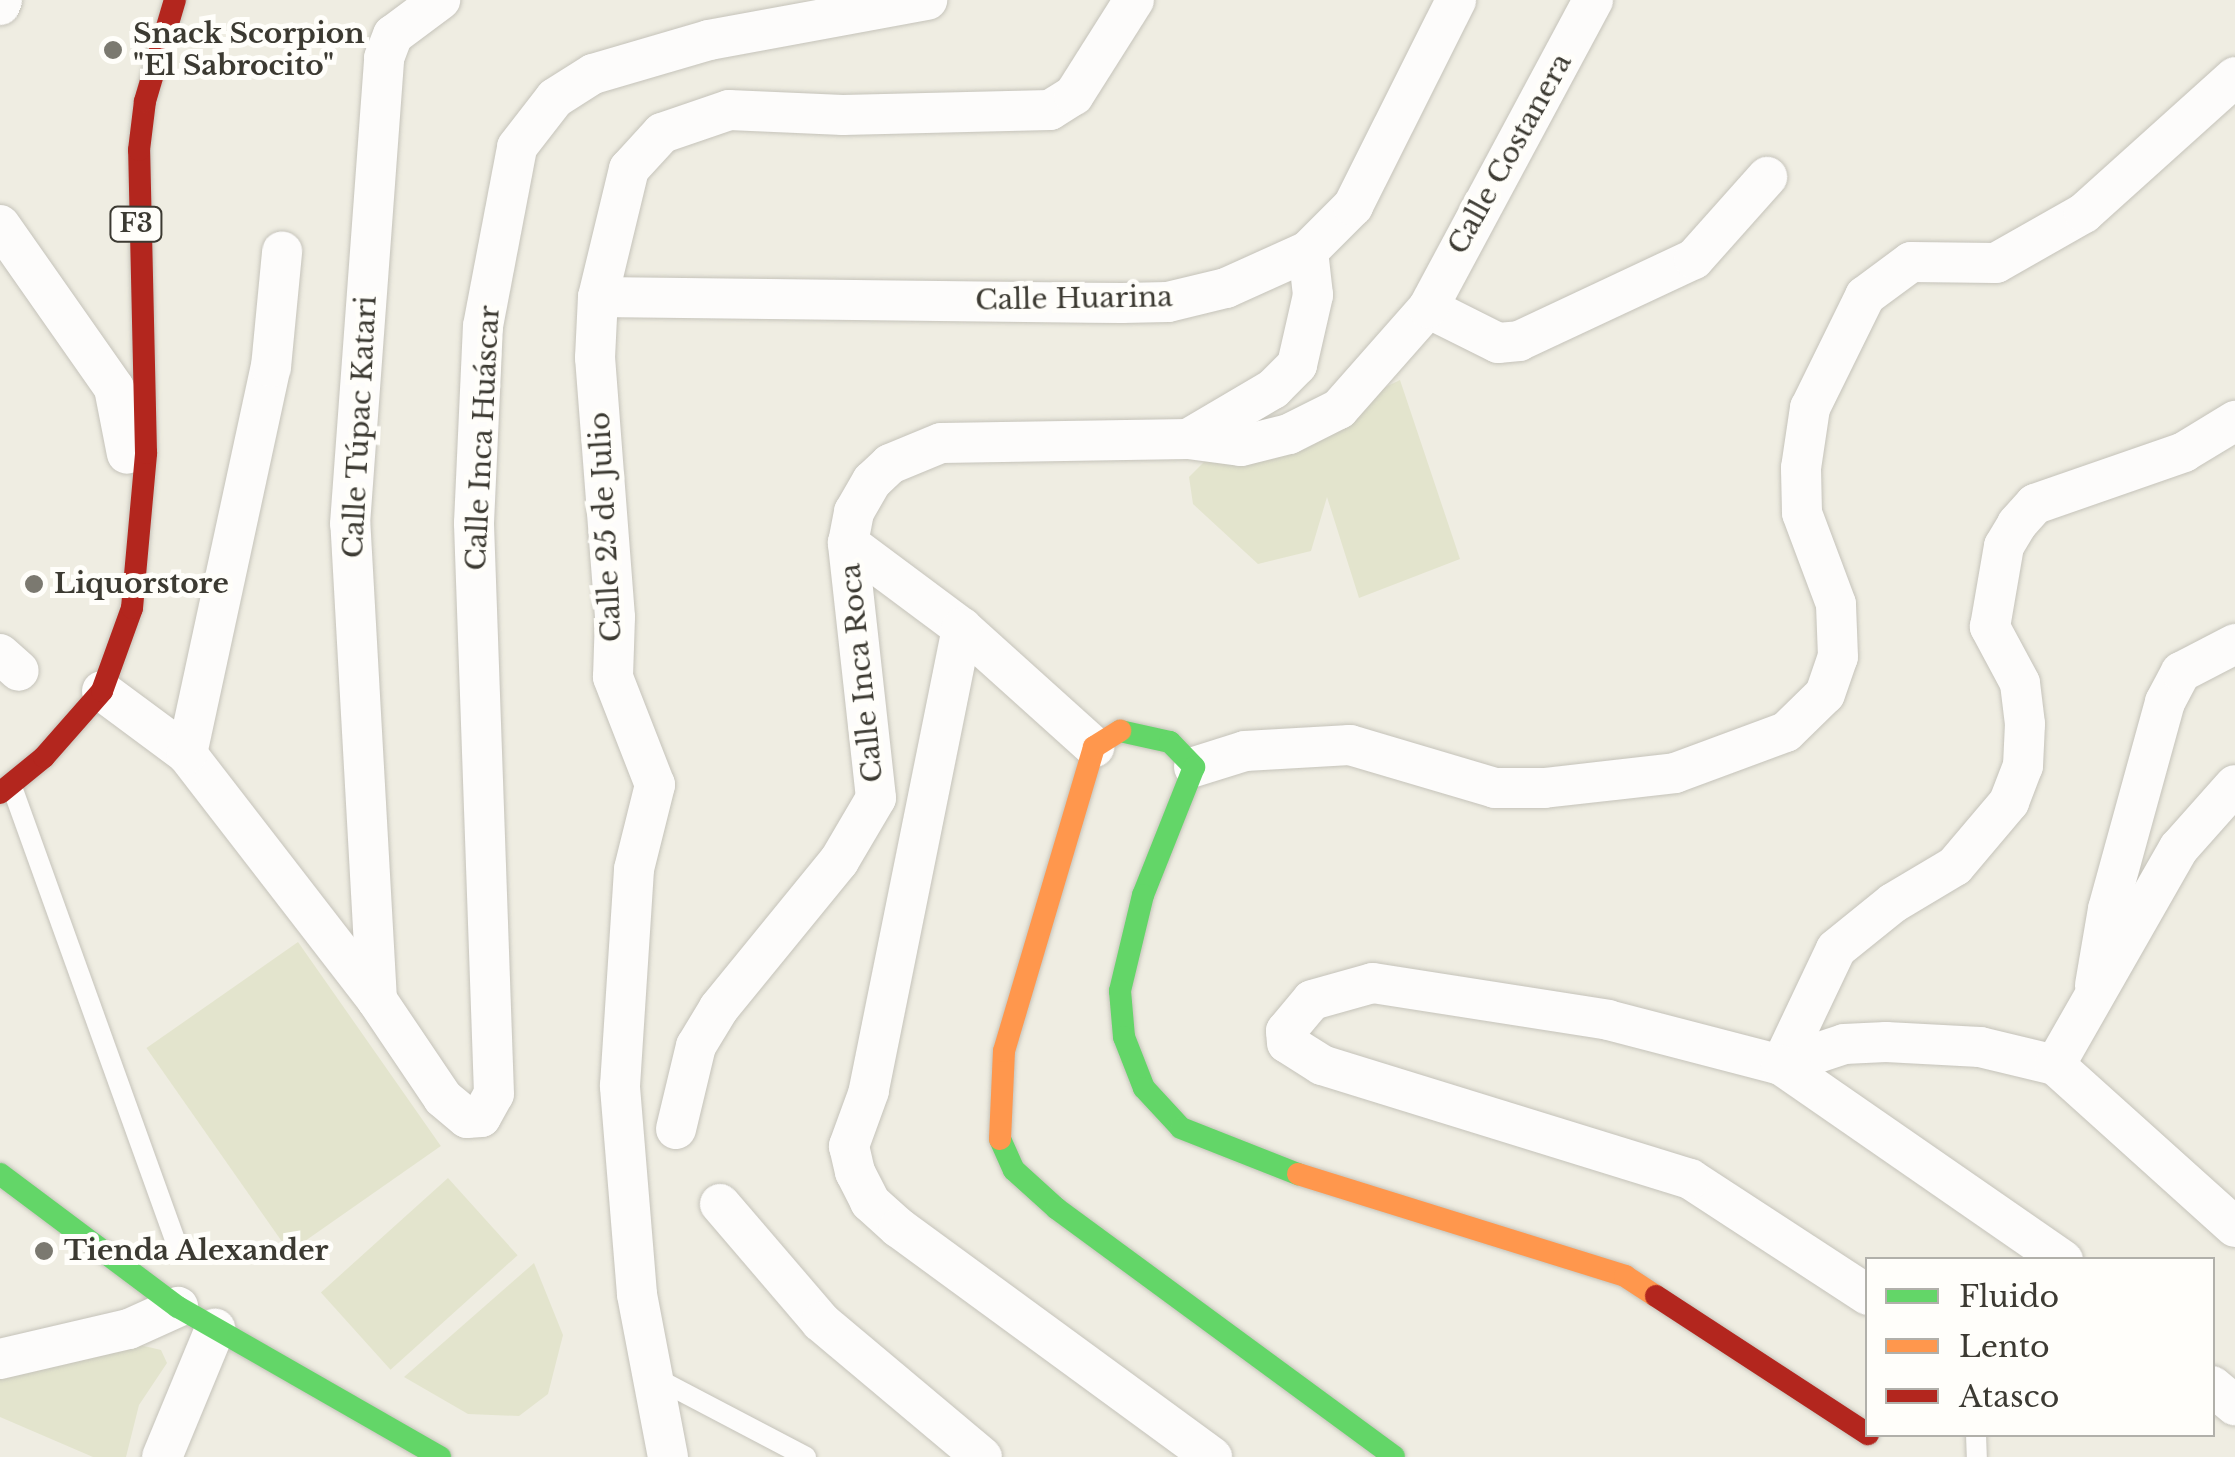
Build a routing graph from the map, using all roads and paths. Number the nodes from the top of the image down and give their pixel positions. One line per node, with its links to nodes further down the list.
1 (175, 0): 16 (main road, F3)
2 (440, 0): 27 (street, Calle Túpac Katari)
3 (928, 0): 27 (street, Calle Inca Huáscar)
4 (1134, 0): 12 (street, Calle 25 de Julio)
5 (1456, 0): 10 (street, Calle Huarina)
6 (1592, 0): 13 (street, Calle Costanera)
7 (2235, 77): 23 (street)
8 (1767, 176): 13 (street)
9 (0, 225): 16 (street)
10 (1308, 250): 12 (street, Calle Huarina); 15 (street)
11 (282, 252): 22 (street)
12 (598, 297): 40 (street, Calle 25 de Julio)
13 (1428, 308): 15 (street, Calle Inca Roca)
14 (2235, 421): 28 (street)
15 (1188, 440): 17 (street, Calle Inca Roca)
16 (146, 453): 20 (main road, F3)
17 (848, 542): 18 (street); 30 (street, Calle Inca Roca)
18 (962, 628): 21 (street); 51 (street)
19 (2235, 644): 26 (street)
20 (102, 692): 22 (street); 25 (main road, F3)
21 (1094, 747): 23 (main road); 52 (main road)
22 (187, 754): 27 (street)
23 (1194, 767): 43 (main road)
24 (2235, 785): 26 (street)
25 (6, 789): 34 (lane)
26 (2095, 985): 29 (street)
27 (378, 1000)
28 (1781, 1065): 29 (street); 35 (street); 36 (street)
29 (2055, 1065): 33 (street)
30 (676, 1129)
31 (0, 1174): 37 (main road)
32 (720, 1204): 50 (street)
33 (2235, 1227)
34 (179, 1250)
35 (2059, 1257)
36 (1865, 1293)
37 (178, 1307): 38 (main road); 39 (street)
38 (215, 1329): 46 (street); 47 (main road)
39 (0, 1359)
40 (651, 1375): 48 (street, Calle 25 de Julio); 49 (lane)
41 (2215, 1388): 42 (street)
42 (2235, 1405)
43 (1865, 1432)
44 (1873, 1437): 45 (main road)
45 (1896, 1450)
46 (162, 1457)
47 (440, 1457)
48 (668, 1457)
49 (806, 1457)
50 (982, 1457)
51 (1212, 1457)
52 (1394, 1457)

